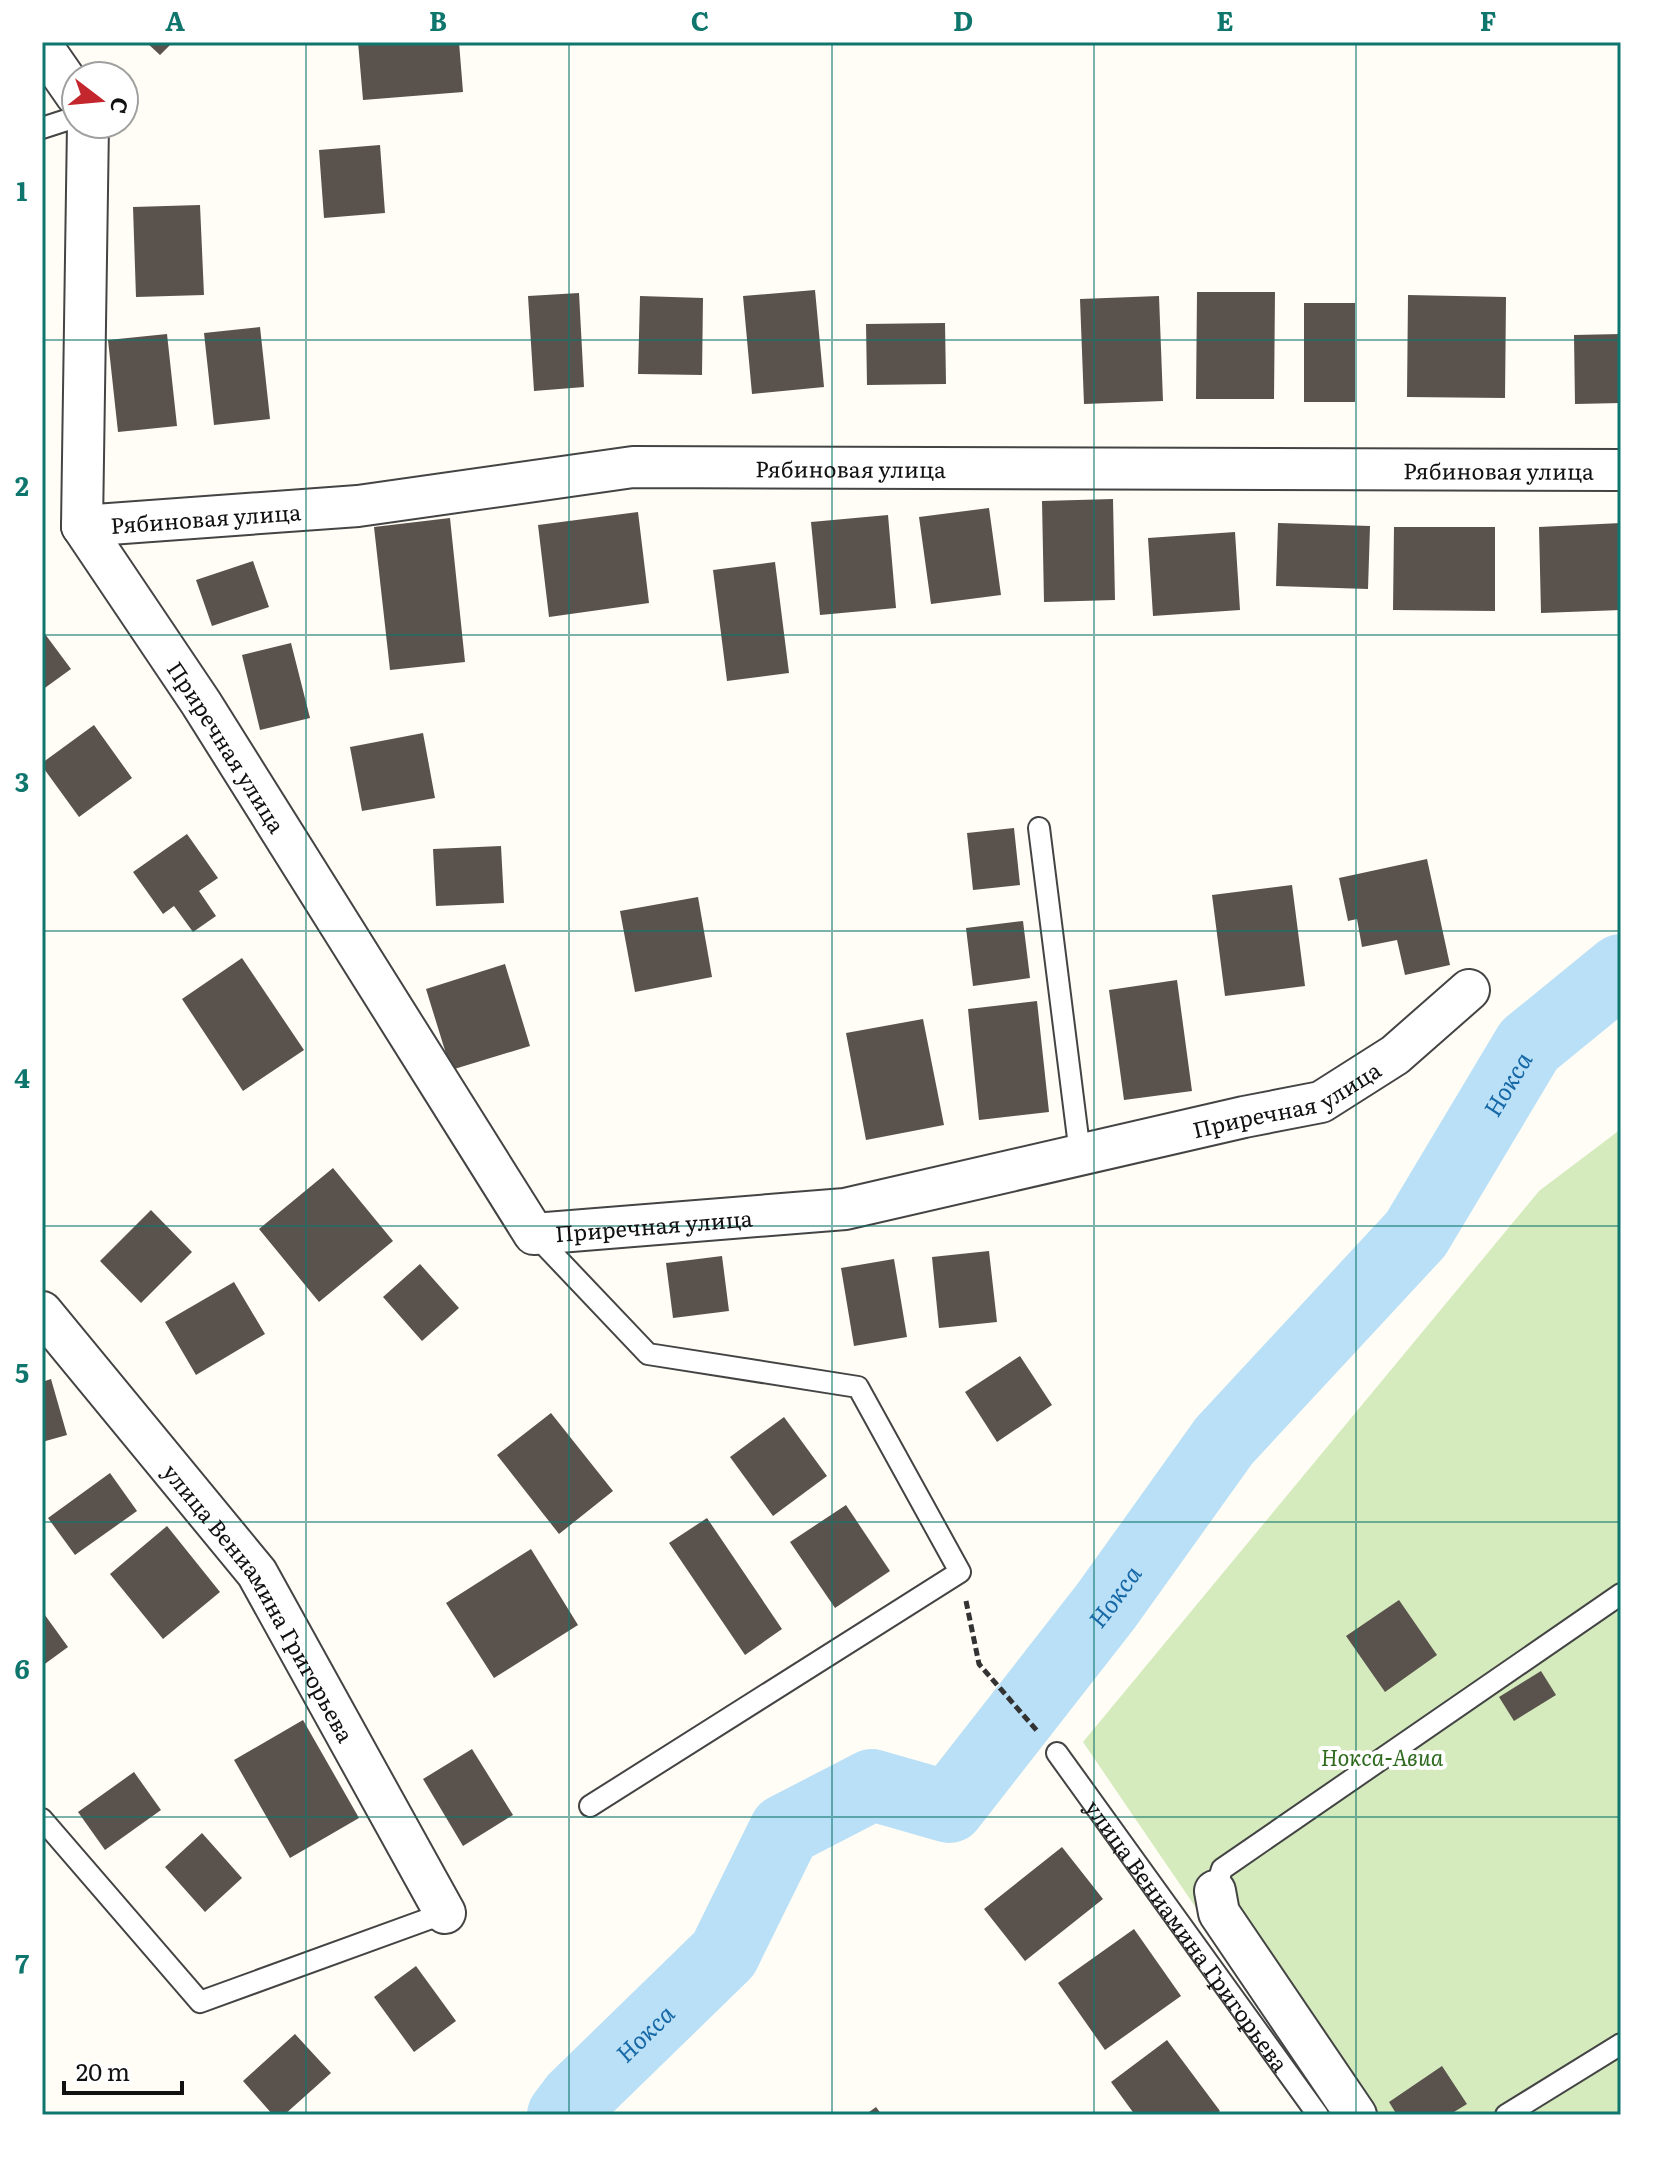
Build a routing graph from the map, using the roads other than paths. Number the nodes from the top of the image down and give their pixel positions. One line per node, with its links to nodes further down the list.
1 (42, 46): 2 (street)
2 (60, 72)
3 (88, 140): 5 (street)
4 (1621, 470): 5 (street, Рябиновая улица)
5 (82, 526): 9 (street, Приречная улица)
6 (1039, 828): 8 (lane)
7 (1469, 990): 8 (street, Приречная улица)
8 (1080, 1154): 9 (street, Приречная улица)
9 (534, 1234): 13 (lane)
10 (42, 1312): 16 (street, улица Вениамина Григорьева)
11 (1621, 1594): 15 (lane)
12 (1057, 1753): 18 (lane, улица Вениамина Григорьева)
13 (590, 1806)
14 (42, 1819): 16 (lane)
15 (1215, 1891): 19 (street)
16 (445, 1913)
17 (1621, 2044): 20 (lane)
18 (1318, 2115)
19 (1356, 2115)
20 (1506, 2115)

